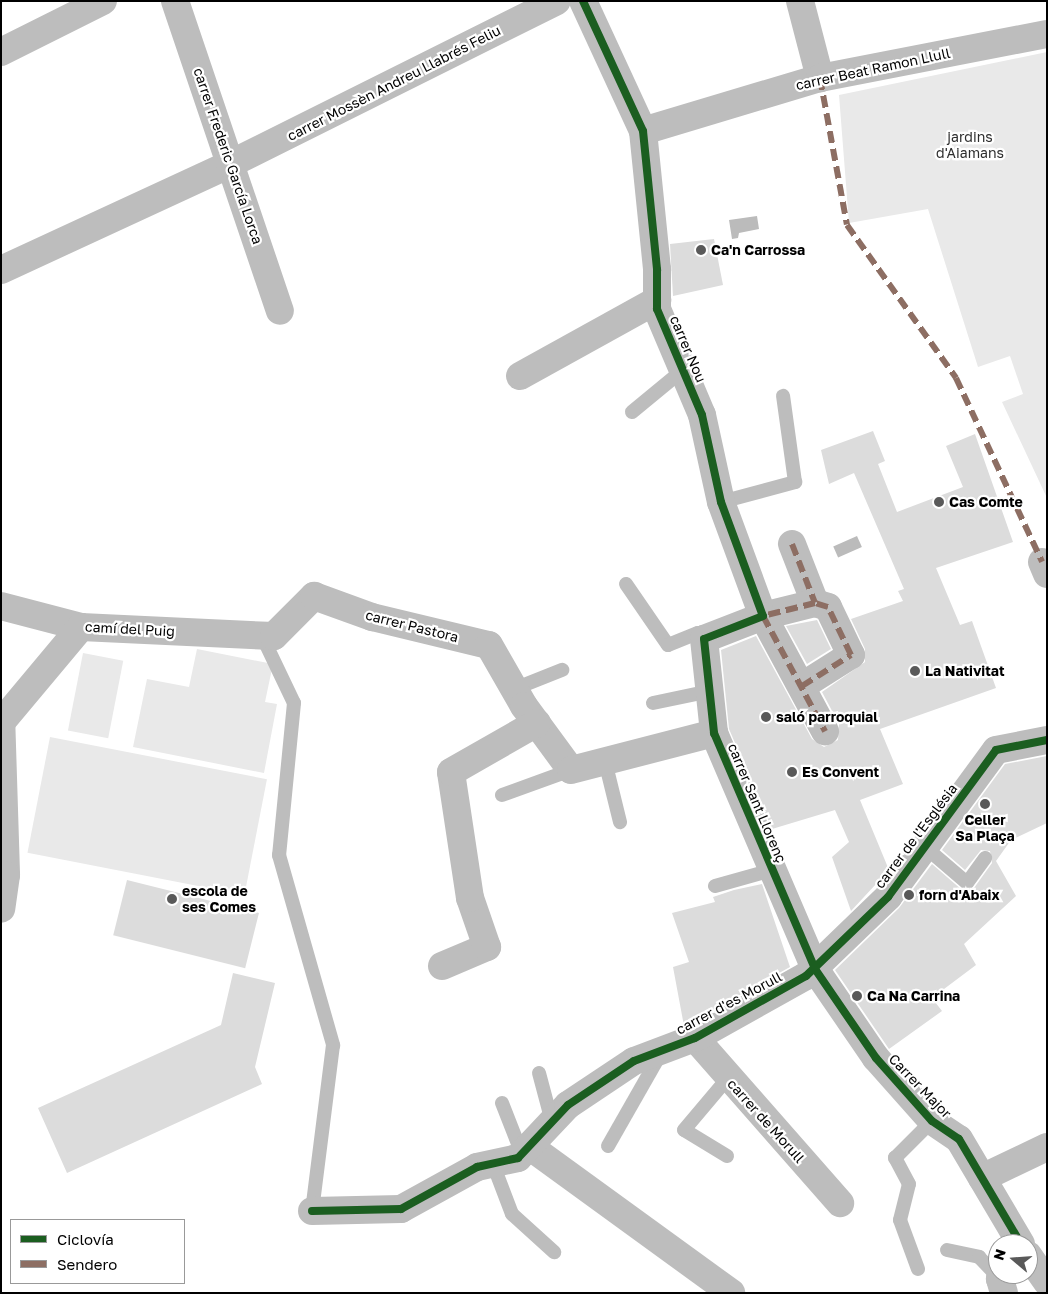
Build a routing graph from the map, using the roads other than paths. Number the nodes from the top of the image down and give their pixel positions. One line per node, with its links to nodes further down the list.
1 (103, 1): 7 (street)
2 (175, 1): 10 (street, carrer Frederic García Lorca)
3 (557, 1): 10 (street, carrer Mossèn Andreu Llabrés Feliu)
4 (583, 1): 9 (street, carrer Nou)
5 (800, 1): 8 (street)
6 (1047, 34): 8 (street, carrer Beat Ramon Llull)
7 (1, 52)
8 (820, 78): 9 (street, carrer Beat Ramon Llull)
9 (643, 131): 12 (street, carrer Nou)
10 (230, 164): 11 (street, carrer Mossèn Andreu Llabrés Feliu); 13 (street, carrer Frederic García Lorca)
11 (1, 270)
12 (657, 300): 14 (street, carrer Nou); 15 (street)
13 (280, 311)
14 (683, 370): 17 (lane); 18 (street, carrer Nou)
15 (520, 376)
16 (783, 396): 18 (lane)
17 (632, 412)
18 (721, 502): 23 (street, carrer Nou)
19 (792, 544): 21 (street)
20 (626, 584): 26 (lane)
21 (815, 603): 23 (street); 28 (street)
22 (1, 606): 24 (street, camí del Puig)
23 (763, 616): 26 (street); 28 (street, carrer Nou)
24 (81, 627): 25 (street, camí del Puig); 32 (street)
25 (262, 636): 29 (street, carrer Pastora); 62 (lane)
26 (704, 639): 30 (street, carrer Sant Llorenç)
27 (562, 670): 29 (lane)
28 (802, 686): 34 (street, carrer Nou)
29 (514, 688): 33 (street, carrer Pastora)
30 (710, 691): 31 (lane); 35 (street, carrer Sant Llorenç)
31 (653, 703)
32 (3, 716): 45 (street)
33 (537, 723): 38 (street, carrer Pastora); 46 (street)
34 (825, 732)
35 (714, 733): 37 (street); 43 (street, carrer Sant Llorenç)
36 (1047, 740): 41 (street, carrer de l'Església)
37 (605, 761): 38 (street); 40 (lane)
38 (571, 770): 39 (lane)
39 (502, 795)
40 (620, 822)
41 (924, 847): 42 (lane, carrer de l'Església); 47 (street, carrer de l'Església)
42 (985, 858)
43 (772, 870): 44 (lane); 47 (street, carrer Sant Llorenç)
44 (715, 886)
45 (1, 909)
46 (442, 966)
47 (815, 969): 48 (street, carrer d'es Morull); 53 (street, Carrer Major)
48 (695, 1038): 49 (street, carrer d'es Morull); 51 (street, carrer de Morull)
49 (662, 1051): 54 (street, carrer d'es Morull); 55 (lane)
50 (539, 1073): 54 (lane)
51 (728, 1078): 58 (lane); 61 (street, carrer de Morull)
52 (502, 1103): 57 (lane)
53 (932, 1121): 60 (street, Carrer Major); 67 (lane)
54 (552, 1122): 57 (street, carrer d'es Morull)
55 (608, 1146)
56 (1047, 1147): 60 (street)
57 (526, 1150): 59 (street, carrer d'es Morull); 70 (street)
58 (727, 1156)
59 (493, 1164): 62 (street, carrer d'es Morull); 65 (lane)
60 (982, 1178): 63 (street, Carrer Major)
61 (840, 1203)
62 (312, 1210)
63 (1015, 1234)
64 (947, 1250): 66 (lane)
65 (554, 1252)
66 (988, 1266)
67 (918, 1269)
68 (1038, 1270): 69 (street)
69 (1047, 1282)
70 (727, 1291)

